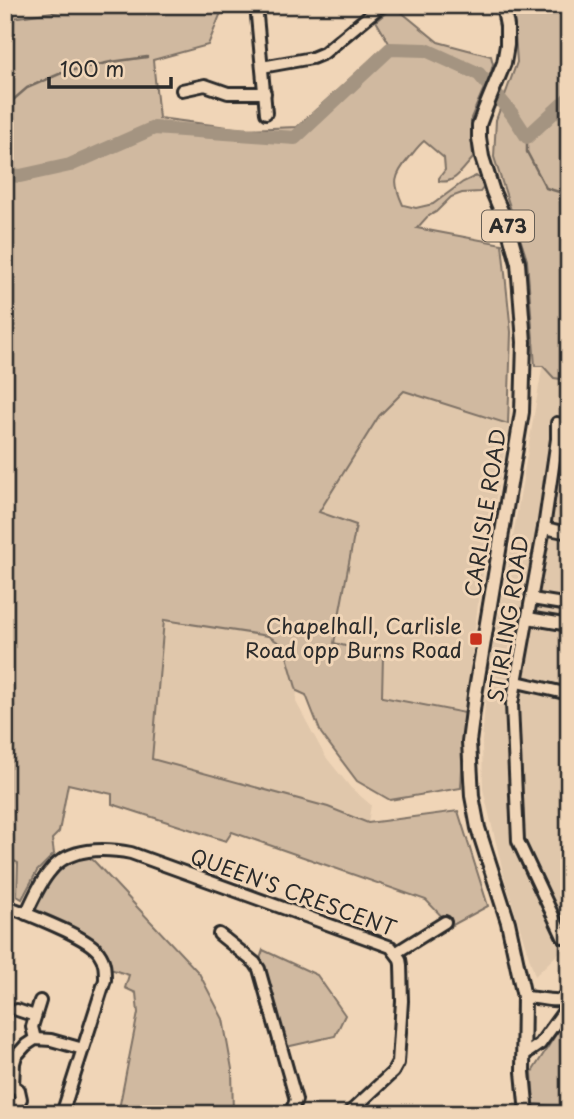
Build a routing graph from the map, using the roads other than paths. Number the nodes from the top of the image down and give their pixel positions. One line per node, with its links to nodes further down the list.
1 (256, 5): 4 (street)
2 (382, 5): 4 (street)
3 (503, 5): 24 (main road, CARLISLE ROAD / A73)
4 (262, 67): 6 (street)
5 (182, 90): 6 (street)
6 (265, 93): 7 (street)
7 (266, 113)
8 (557, 424): 9 (street, STIRLING ROAD)
9 (563, 440): 10 (street, STIRLING ROAD)
10 (544, 528): 11 (street); 12 (street, STIRLING ROAD)
11 (569, 533)
12 (532, 599): 13 (street); 14 (street, STIRLING ROAD)
13 (569, 605)
14 (528, 618): 15 (street); 16 (street, STIRLING ROAD)
15 (569, 625)
16 (517, 682): 17 (street); 22 (street, STIRLING ROAD)
17 (569, 694)
18 (5, 905): 19 (street)
19 (26, 914): 23 (street, QUEEN'S CRESCENT); 33 (street)
20 (444, 922): 23 (street)
21 (219, 934): 36 (street)
22 (566, 935)
23 (397, 952): 41 (street, QUEEN'S CRESCENT)
24 (524, 997): 25 (street); 34 (main road, CARLISLE ROAD / A73)
25 (543, 998): 26 (street); 31 (street)
26 (569, 999)
27 (40, 1000): 30 (street)
28 (569, 1004): 31 (street)
29 (17, 1010): 30 (street)
30 (35, 1016): 32 (street)
31 (550, 1030): 34 (street)
32 (35, 1039): 33 (street); 35 (street)
33 (83, 1049): 38 (street)
34 (524, 1055): 42 (main road, CARLISLE ROAD / A73)
35 (9, 1088): 37 (street)
36 (296, 1100): 39 (street); 40 (street)
37 (7, 1107)
38 (62, 1114)
39 (290, 1114)
40 (304, 1114)
41 (348, 1114)
42 (527, 1114)

